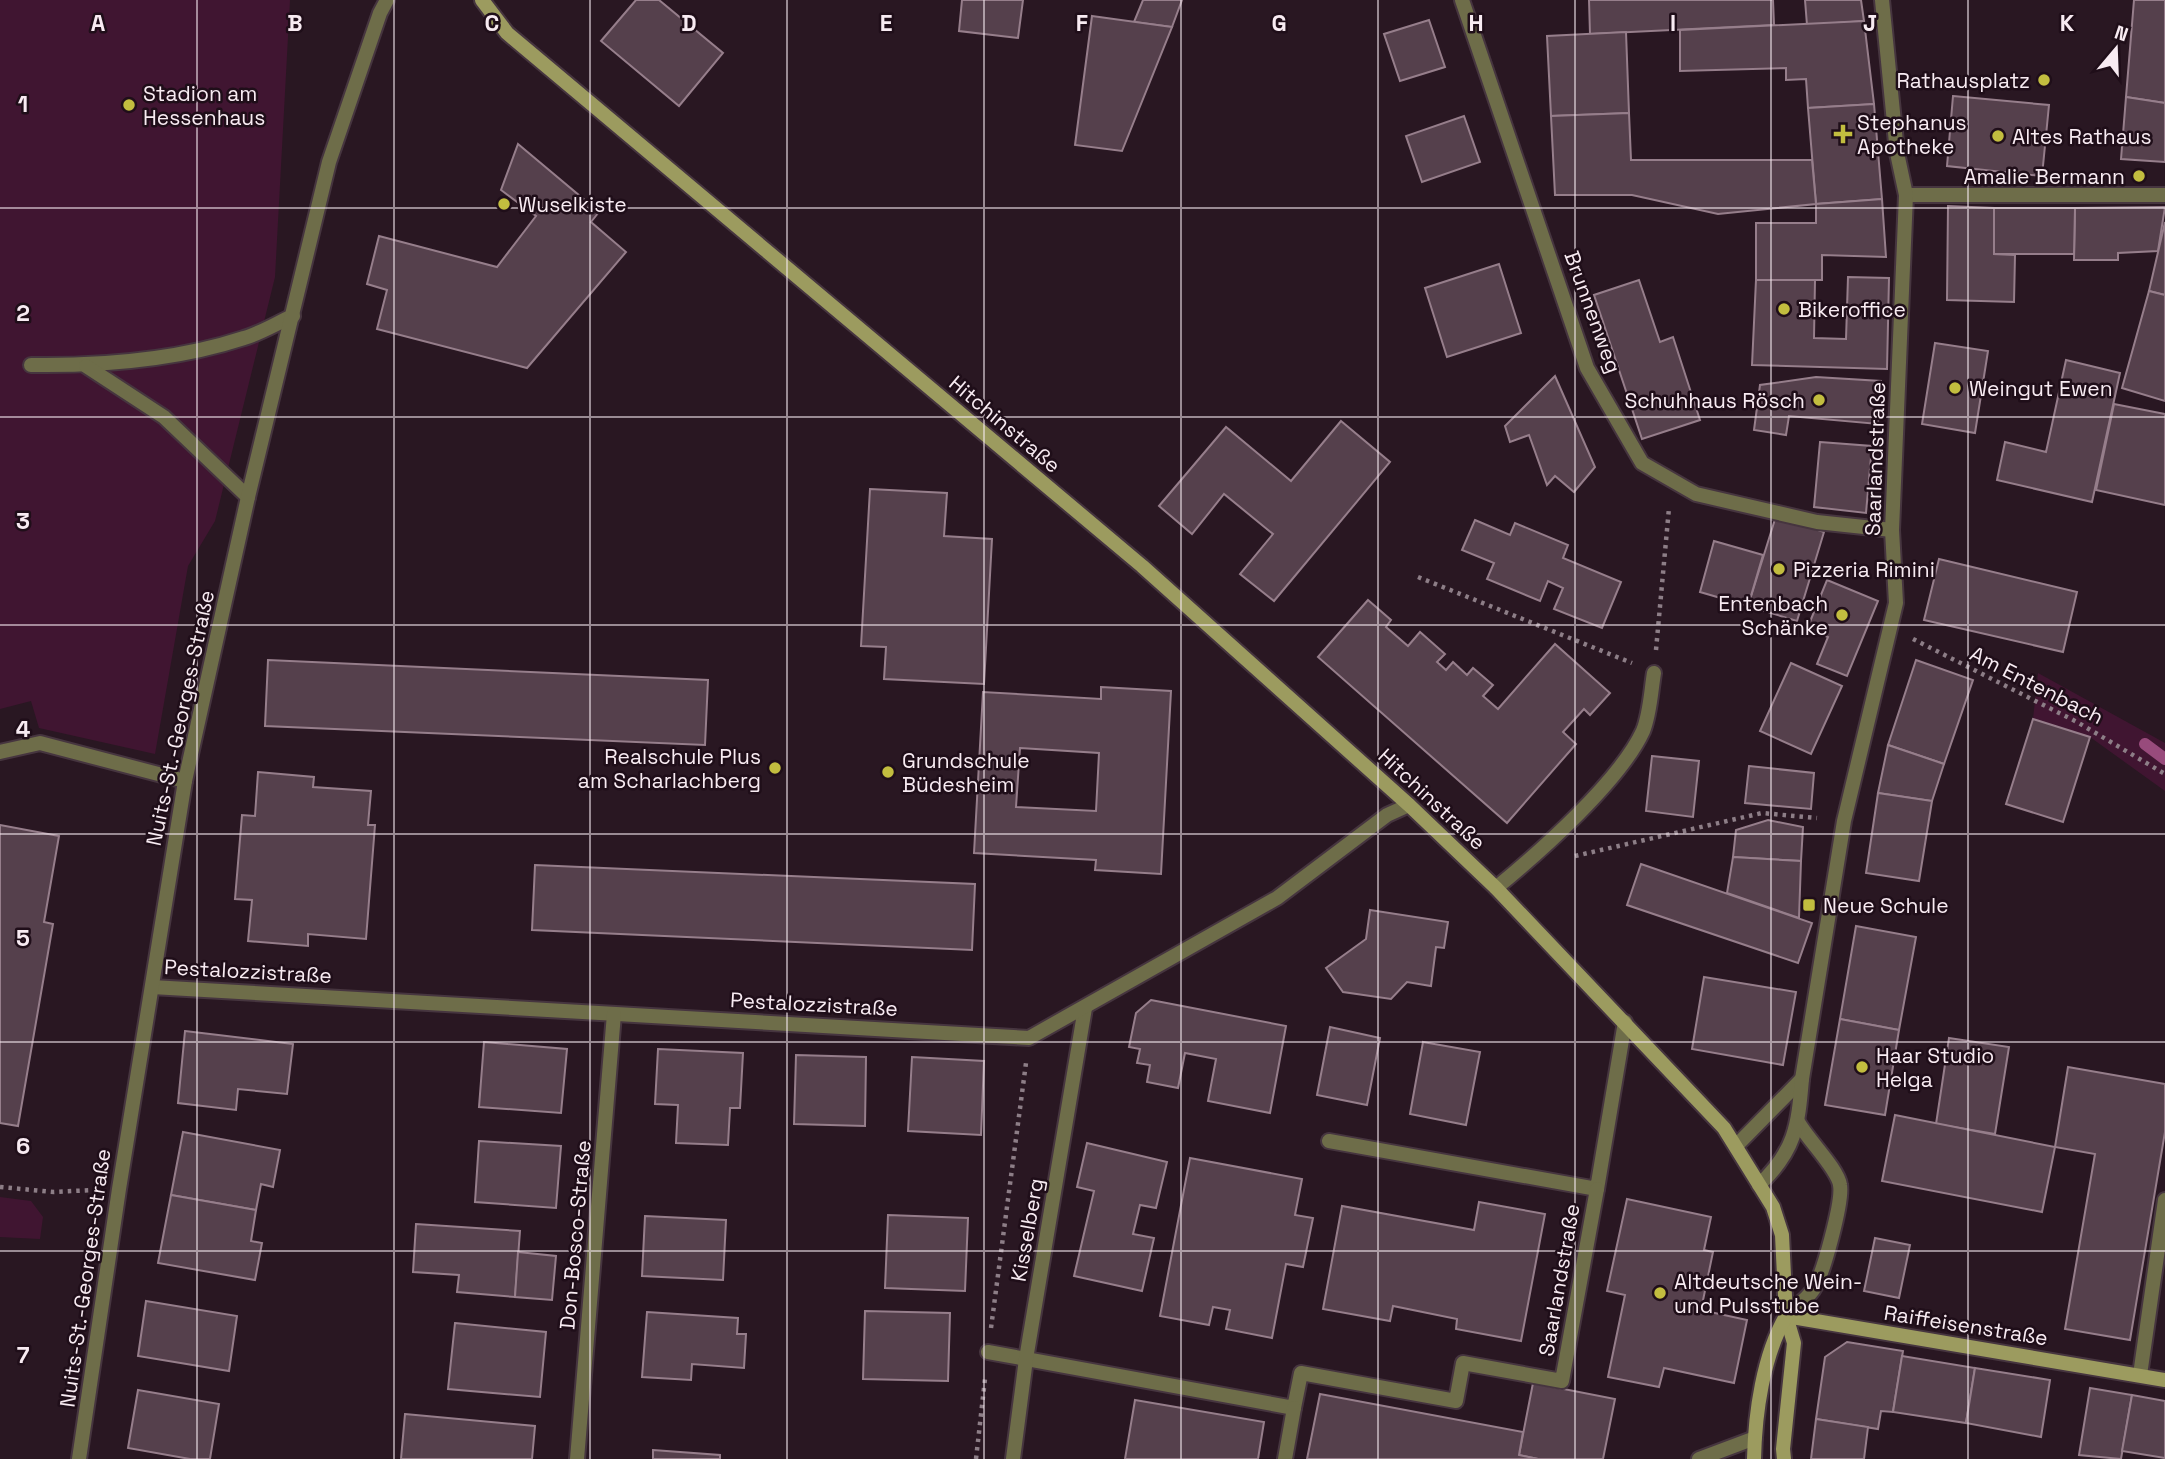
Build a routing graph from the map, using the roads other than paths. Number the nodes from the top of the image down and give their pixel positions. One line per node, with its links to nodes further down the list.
1 (387, 0): 7 (street, Nuits-St.-Georges-Straße)
2 (482, 0): 15 (main road, Hitchinstraße)
3 (1462, 0): 11 (street, Brunnenweg)
4 (1882, 0): 5 (street, Saarlandstraße)
5 (1906, 195): 6 (street); 11 (street, Saarlandstraße)
6 (2165, 195)
7 (293, 316): 9 (street); 10 (street, Nuits-St.-Georges-Straße)
8 (31, 365): 9 (street)
9 (86, 366): 10 (street)
10 (248, 497): 14 (street, Nuits-St.-Georges-Straße)
11 (1892, 530): 21 (street, Saarlandstraße)
12 (1654, 673): 16 (street)
13 (0, 752): 14 (street)
14 (185, 781): 17 (street, Nuits-St.-Georges-Straße)
15 (1409, 805): 16 (main road, Hitchinstraße); 18 (street)
16 (1496, 888): 20 (main road, Hitchinstraße)
17 (152, 987): 19 (street, Pestalozzistraße); 35 (street, Nuits-St.-Georges-Straße)
18 (1086, 1007): 19 (street, Pestalozzistraße); 30 (street, Kisselberg)
19 (614, 1014): 36 (street, Don-Bosco-Straße)
20 (1625, 1023): 24 (main road, Hitchinstraße); 26 (street)
21 (1802, 1079): 22 (street, Saarlandstraße); 24 (street)
22 (1798, 1122): 25 (street, Saarlandstraße); 28 (street)
23 (1329, 1141): 26 (street)
24 (1735, 1146): 25 (main road)
25 (1759, 1185): 28 (main road)
26 (1597, 1189): 33 (street, Saarlandstraße)
27 (2165, 1200): 31 (street)
28 (1786, 1316): 31 (main road, Raiffeisenstraße); 34 (main road); 41 (main road)
29 (988, 1352): 30 (street)
30 (1026, 1359): 33 (street); 37 (street, Kisselberg)
31 (2140, 1376): 32 (main road, Raiffeisenstraße)
32 (2165, 1380)
33 (1294, 1408): 38 (street, Saarlandstraße)
34 (1755, 1438): 39 (street); 40 (main road)
35 (79, 1459)
36 (578, 1459)
37 (1013, 1459)
38 (1285, 1459)
39 (1699, 1459)
40 (1754, 1459)
41 (1784, 1459)

